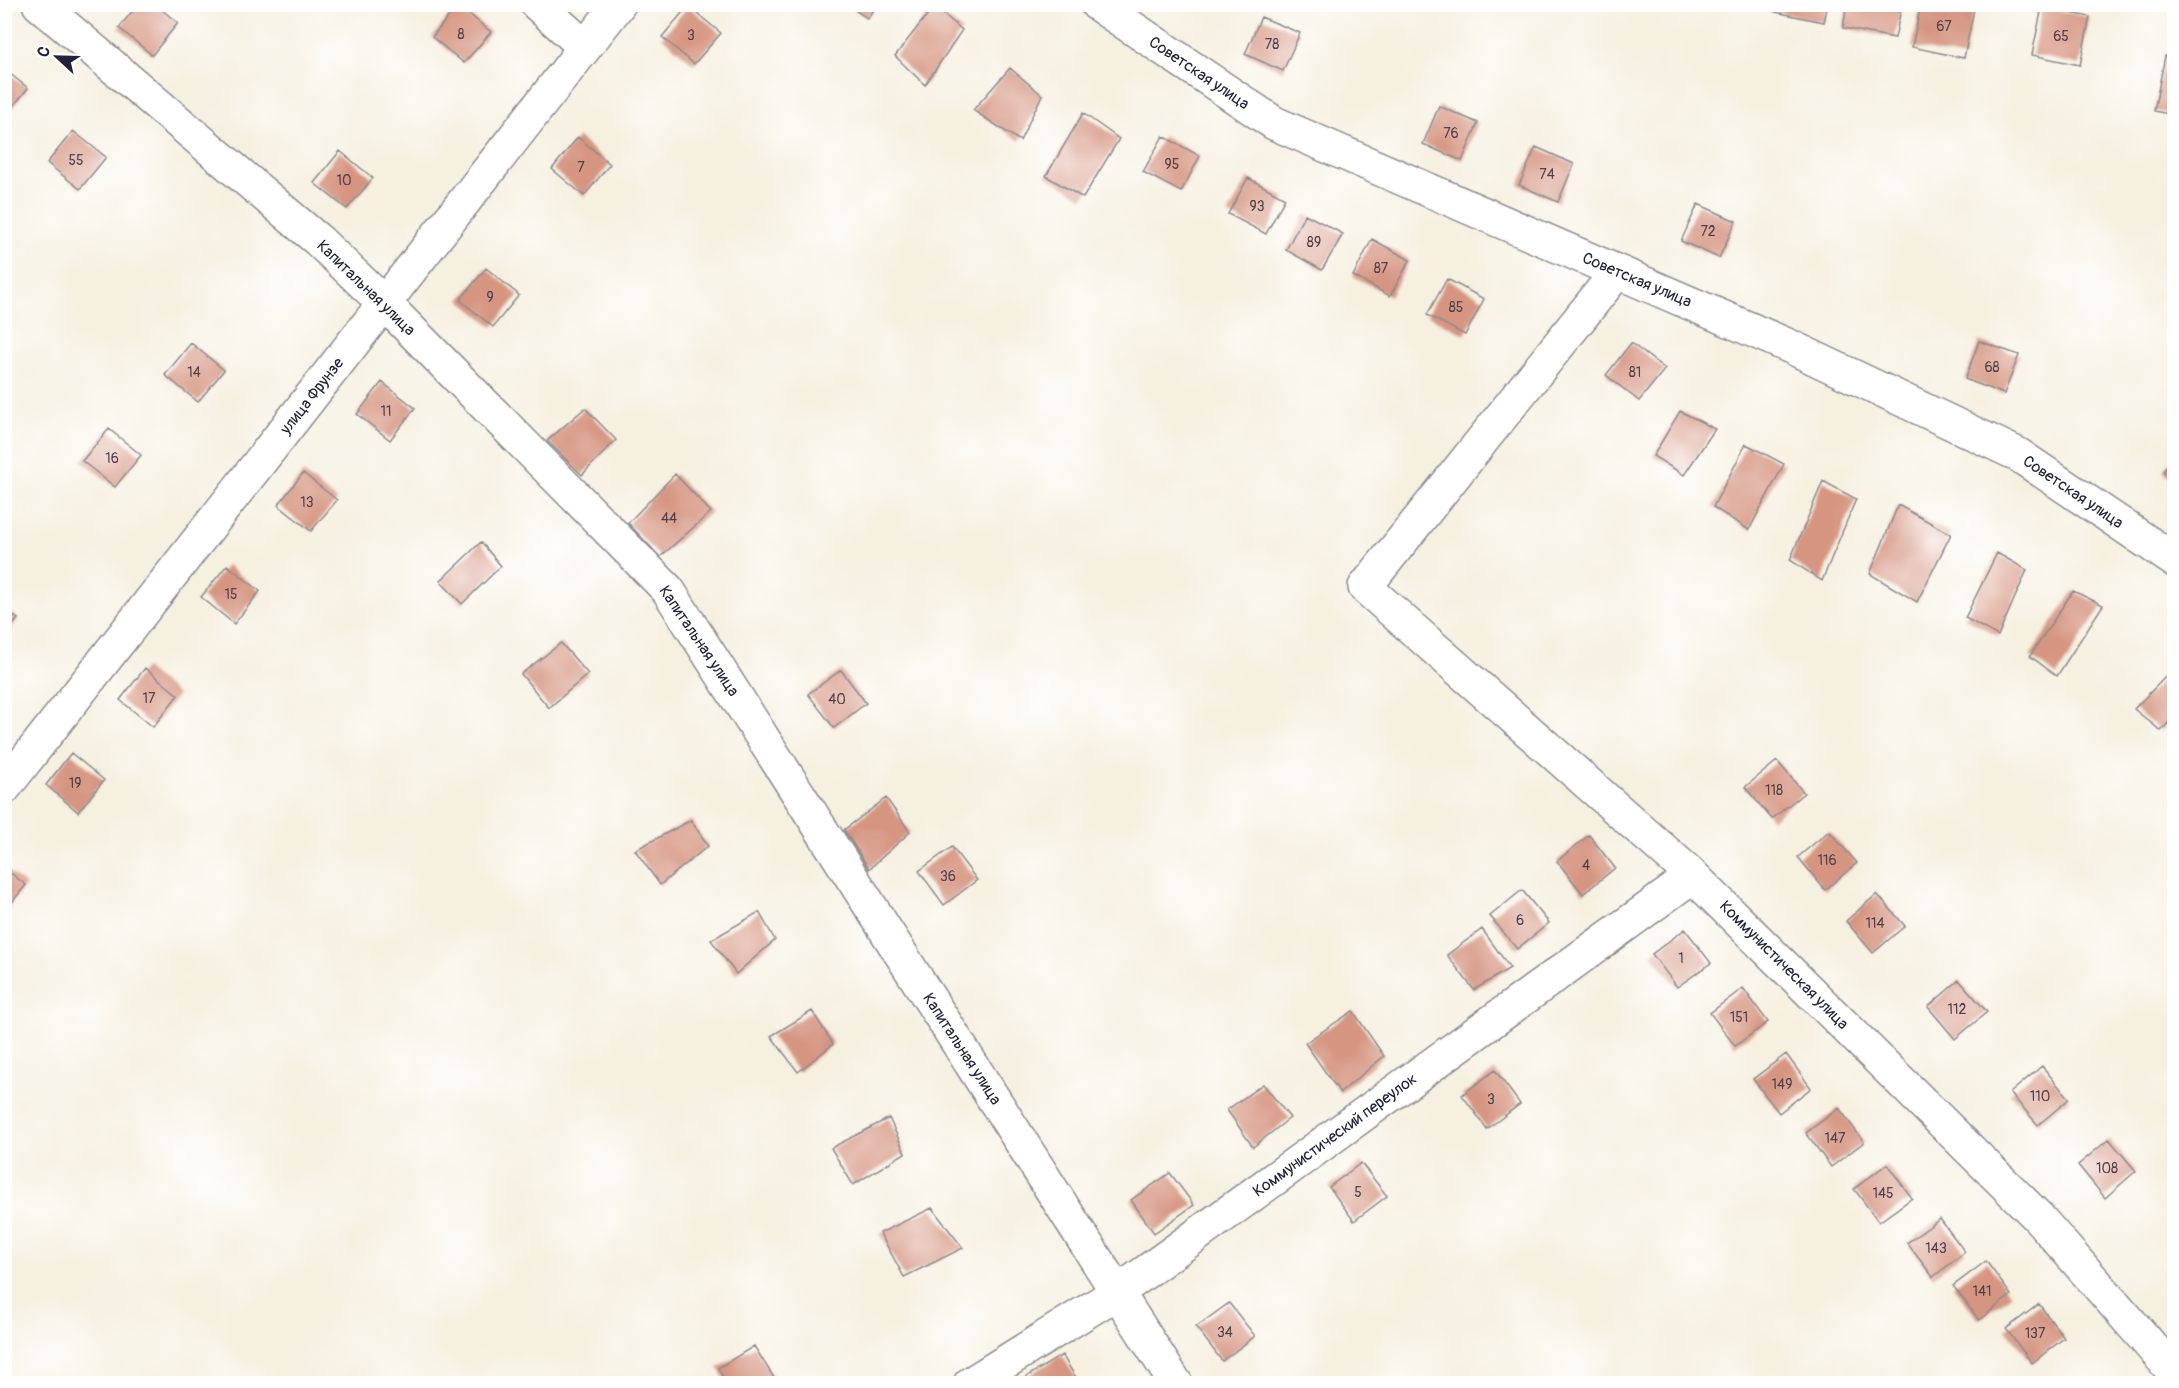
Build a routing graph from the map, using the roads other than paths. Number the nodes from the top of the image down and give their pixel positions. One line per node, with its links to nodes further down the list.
1 (39, 4): 7 (street, Капитальная улица)
2 (537, 4): 5 (street)
3 (619, 4): 5 (street, улица Фрунзе)
4 (1097, 4): 6 (street, Советская улица)
5 (585, 47): 7 (street, улица Фрунзе)
6 (1617, 272): 8 (street, Советская улица); 10 (street, Коммунистическая улица)
7 (385, 304): 9 (street, улица Фрунзе); 11 (street, Капитальная улица)
8 (2175, 560)
9 (4, 788)
10 (1693, 876): 11 (street, Коммунистический переулок); 12 (street, Коммунистическая улица)
11 (1118, 1292): 13 (street, Коммунистический переулок); 14 (street, Капитальная улица)
12 (2175, 1372)
13 (970, 1383)
14 (1176, 1383)

